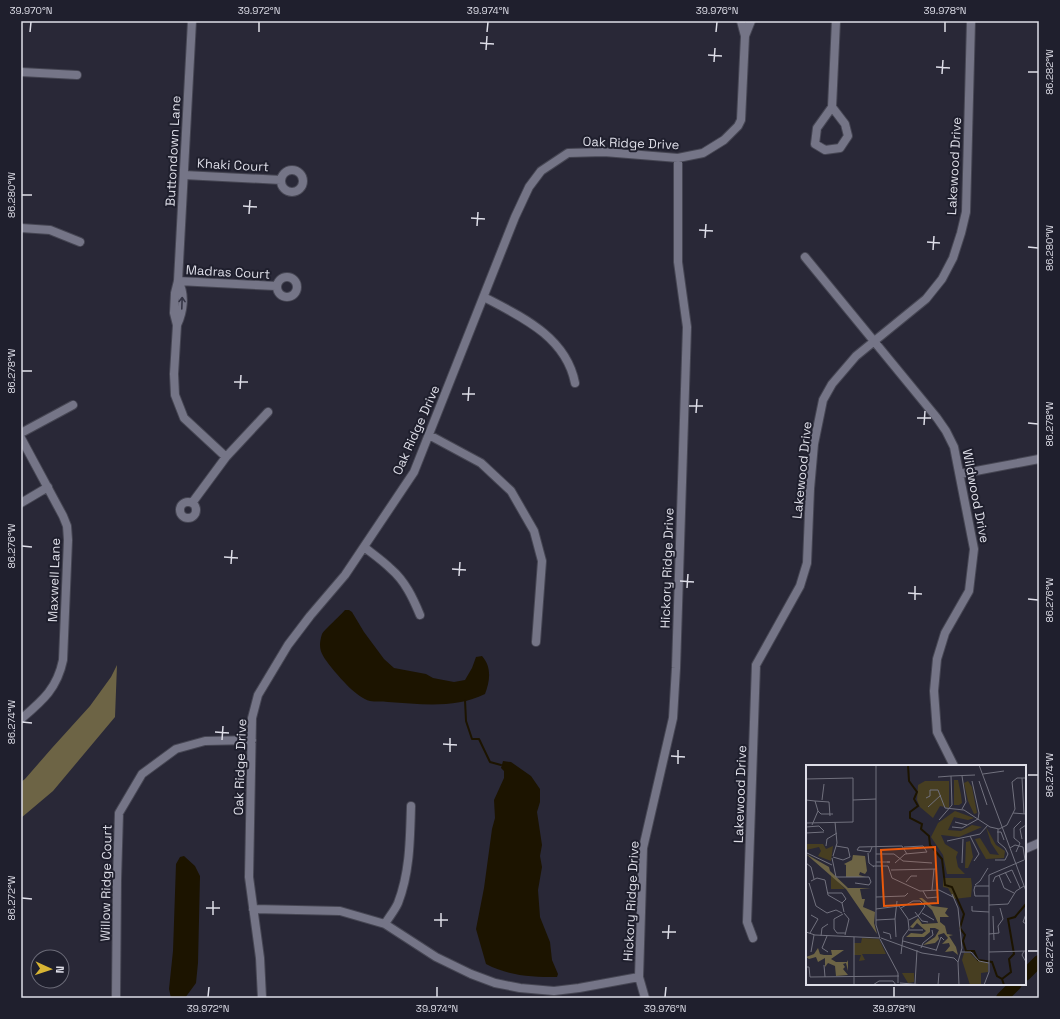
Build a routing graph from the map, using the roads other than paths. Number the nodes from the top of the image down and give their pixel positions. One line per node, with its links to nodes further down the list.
1 (192, 21): 11 (street, Buttondown Lane)
2 (741, 21): 6 (street, Oak Ridge Drive)
3 (751, 21): 6 (street, Oak Ridge Drive)
4 (836, 21): 9 (street)
5 (971, 21): 19 (street, Lakewood Drive)
6 (745, 36): 10 (street, Oak Ridge Drive)
7 (21, 72): 8 (street)
8 (77, 75)
9 (832, 107): 9 (street)
10 (678, 158): 18 (street, Oak Ridge Drive); 44 (street, Hickory Ridge Drive)
11 (184, 175): 12 (street, Khaki Court); 16 (street, Buttondown Lane)
12 (281, 180)
13 (21, 228): 14 (street)
14 (80, 242)
15 (805, 257): 19 (street, Wildwood Drive)
16 (178, 282): 17 (street, Madras Court); 26 (street, Buttondown Lane)
17 (276, 286)
18 (484, 297): 20 (street); 24 (street, Oak Ridge Drive)
19 (875, 342): 28 (street, Wildwood Drive); 43 (street, Lakewood Drive)
20 (575, 383)
21 (73, 405): 23 (street)
22 (268, 412): 26 (street)
23 (21, 433)
24 (429, 435): 32 (street, Oak Ridge Drive); 34 (street)
25 (21, 438): 29 (street, Maxwell Lane)
26 (226, 457): 31 (street)
27 (1039, 459): 28 (street)
28 (960, 474): 37 (street, Wildwood Drive)
29 (48, 487): 30 (street); 35 (street, Maxwell Lane)
30 (21, 503)
31 (192, 503)
32 (364, 547): 33 (street); 36 (street, Oak Ridge Drive)
33 (420, 615)
34 (536, 642)
35 (21, 719)
36 (252, 740): 41 (street, Oak Ridge Drive); 45 (street, Willow Ridge Court)
37 (954, 765)
38 (411, 806): 42 (street)
39 (1039, 843): 40 (street)
40 (1026, 849)
41 (253, 909): 42 (street); 46 (street, Oak Ridge Drive)
42 (385, 924): 44 (street)
43 (753, 938)
44 (639, 977): 47 (street, Hickory Ridge Drive)
45 (116, 998)
46 (262, 998)
47 (645, 998)

